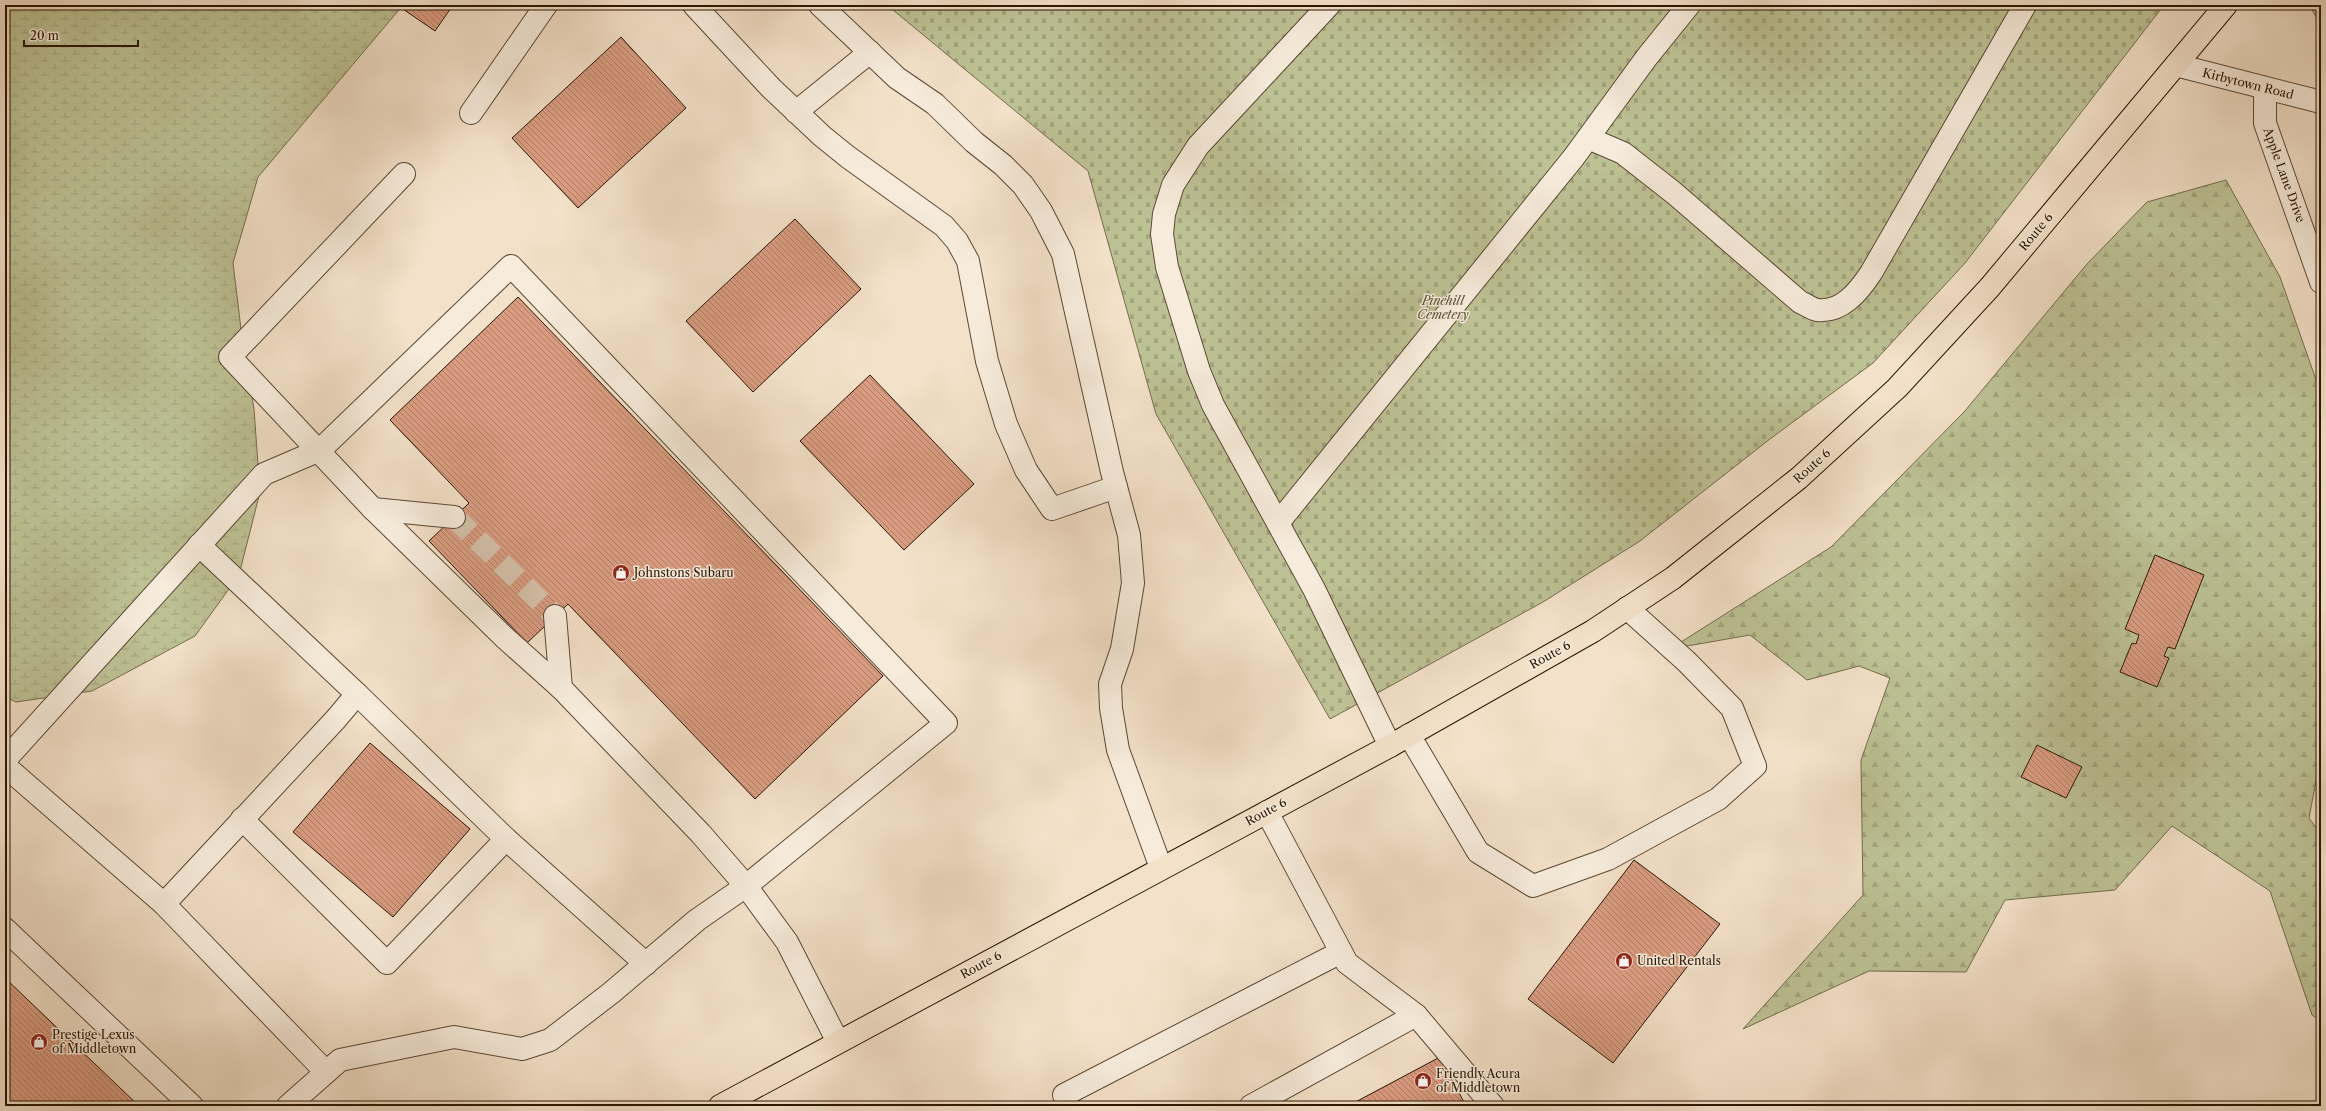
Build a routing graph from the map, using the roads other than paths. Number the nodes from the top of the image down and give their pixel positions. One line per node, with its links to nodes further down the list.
1 (546, 5): 13 (street)
2 (694, 5): 12 (street)
3 (820, 5): 8 (street)
4 (1329, 5): 21 (street)
5 (1690, 5): 14 (street)
6 (2025, 5): 14 (street)
7 (2226, 5): 9 (main road, Route 6)
8 (870, 52): 12 (street); 18 (street)
9 (2176, 65): 10 (street, Kirbytown Road); 23 (main road, Route 6)
10 (2265, 89): 11 (street, Kirbytown Road); 16 (street, Apple Lane Drive)
11 (2321, 102)
12 (796, 112): 18 (street)
13 (471, 113)
14 (1588, 138): 21 (street)
15 (404, 174): 17 (street)
16 (2321, 282)
17 (320, 450): 19 (street); 22 (street); 35 (street)
18 (1116, 487): 34 (street)
19 (373, 509): 20 (street); 25 (street)
20 (454, 517)
21 (1278, 523): 28 (street)
22 (199, 545): 26 (street); 29 (street)
23 (1627, 608): 27 (main road, Route 6); 27 (street)
24 (555, 616): 25 (street)
25 (561, 688): 35 (street)
26 (357, 694): 32 (street); 33 (street)
27 (1409, 735): 28 (main road, Route 6)
28 (1390, 746): 31 (main road, Route 6)
29 (5, 760)
30 (5, 766): 36 (street)
31 (1266, 812): 34 (main road, Route 6); 38 (street)
32 (242, 819): 33 (street); 36 (street)
33 (506, 840): 39 (street)
34 (1161, 868): 41 (main road, Route 6)
35 (746, 886): 39 (street); 41 (street)
36 (164, 904): 42 (street)
37 (5, 929): 44 (street)
38 (1341, 952): 40 (street); 43 (street)
39 (646, 964): 42 (street)
40 (1416, 1015): 47 (street); 48 (street)
41 (838, 1042): 46 (main road, Route 6)
42 (326, 1072): 45 (street)
43 (1064, 1095)
44 (192, 1106)
45 (288, 1106)
46 (722, 1106)
47 (1251, 1106)
48 (1493, 1106)

